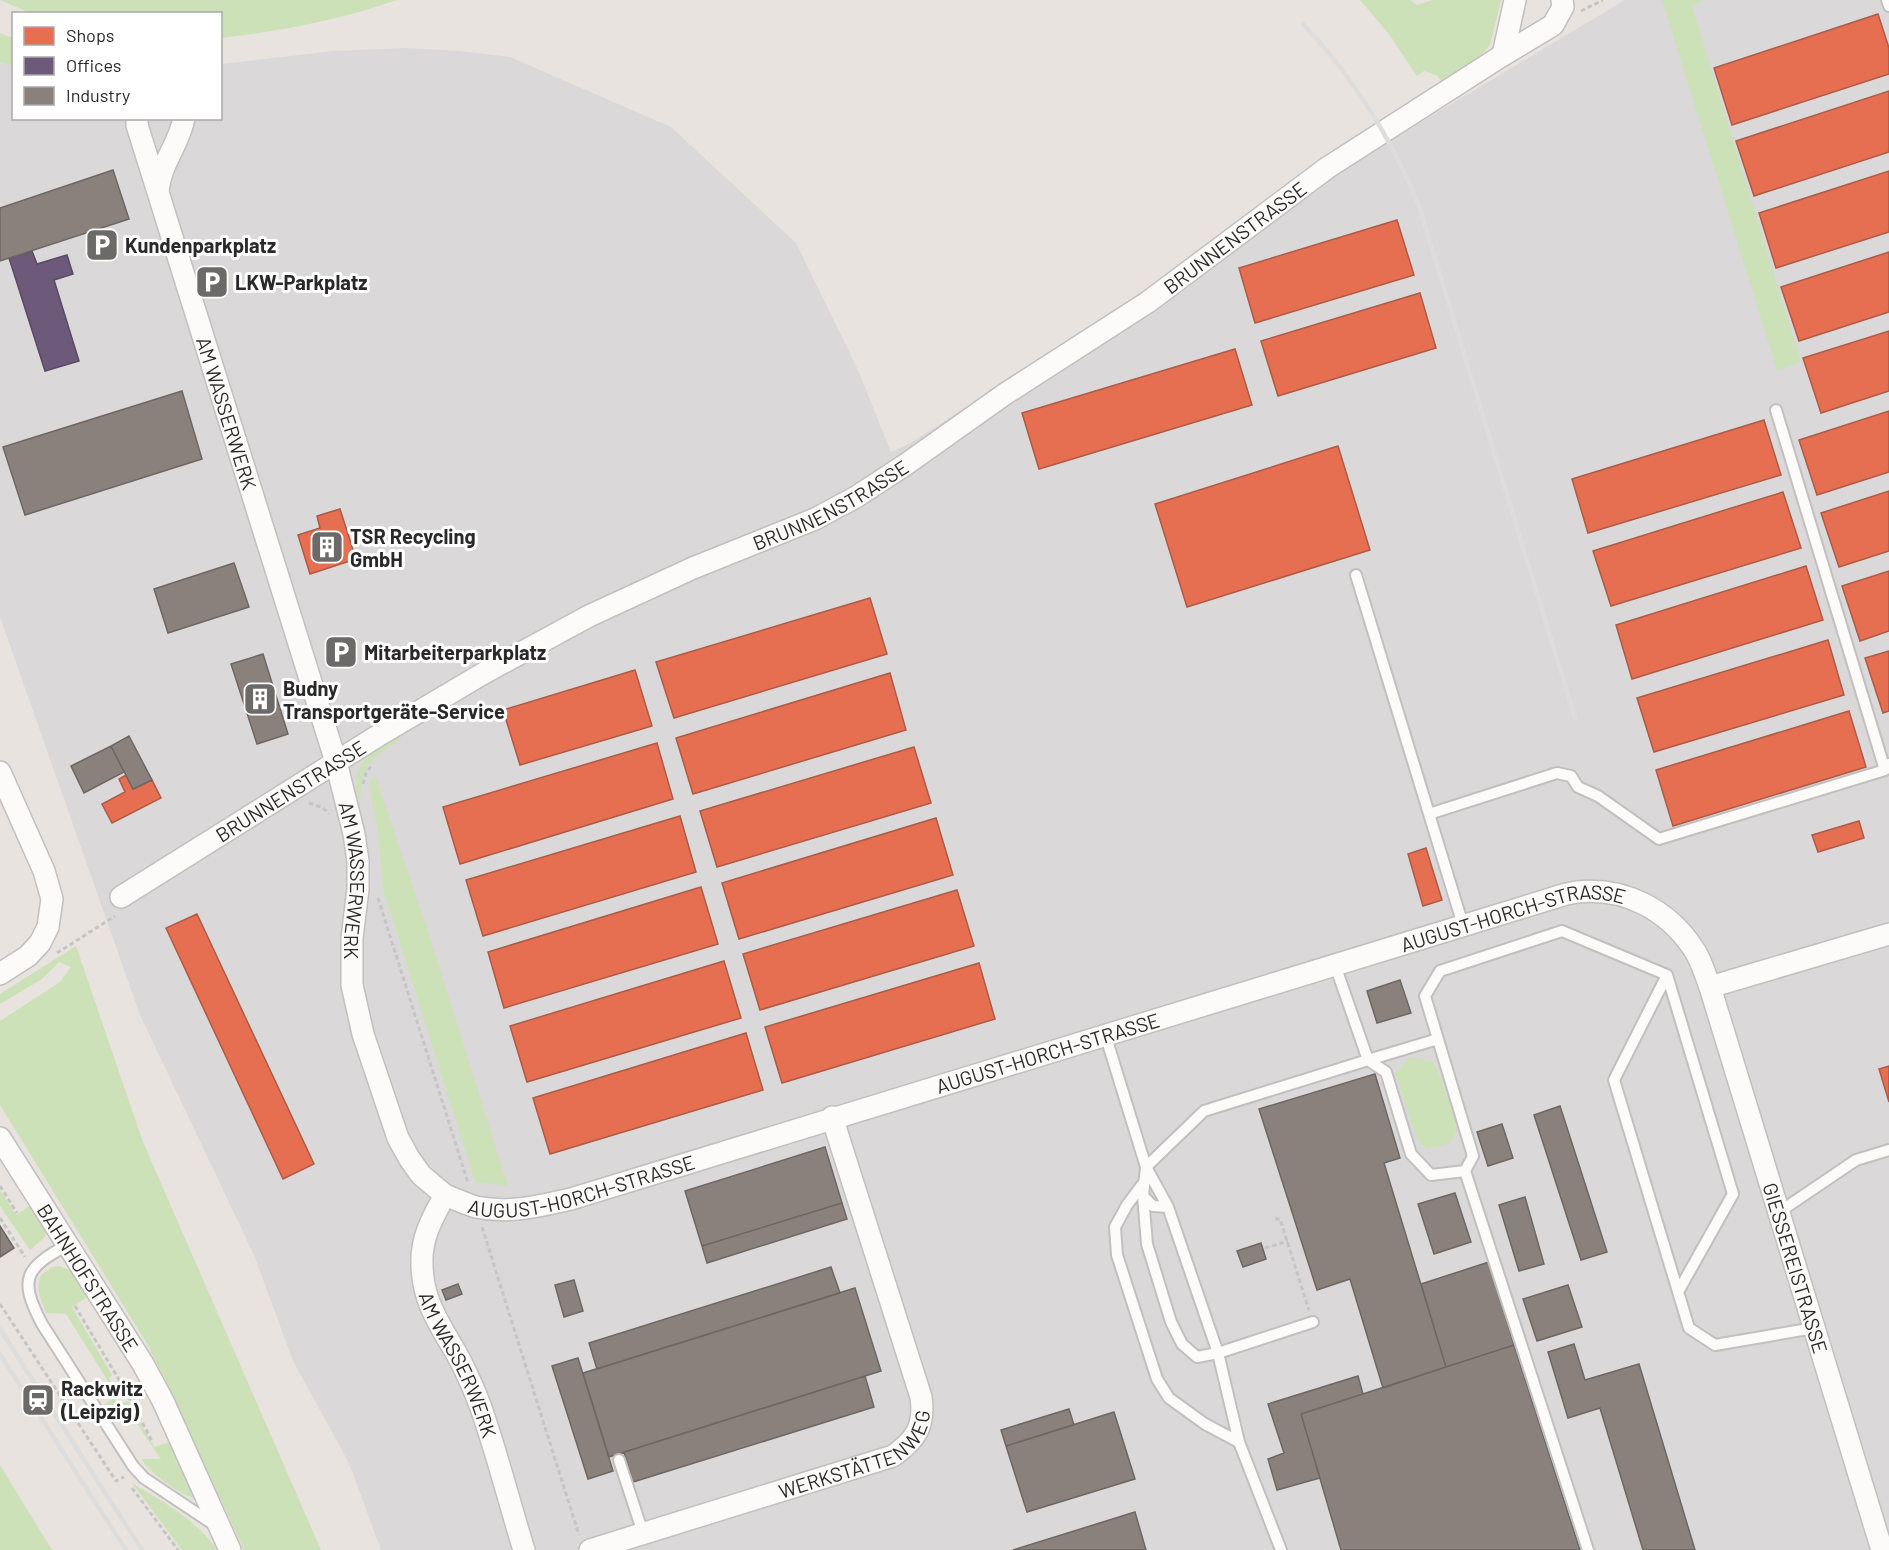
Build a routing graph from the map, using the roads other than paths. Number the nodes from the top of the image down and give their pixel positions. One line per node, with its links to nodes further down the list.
1 (1515, 0): 5 (street)
2 (1562, 0): 5 (street, BRUNNENSTRASSE)
3 (1887, 0): 4 (lane)
4 (1889, 6)
5 (1503, 55): 11 (street, BRUNNENSTRASSE)
6 (137, 120): 8 (street, AM WASSERWERK)
7 (184, 120): 8 (street)
8 (158, 190): 11 (street, AM WASSERWERK)
9 (1776, 410): 12 (lane)
10 (1356, 575): 14 (lane)
11 (336, 762): 15 (street, BRUNNENSTRASSE); 32 (street, AM WASSERWERK)
12 (1887, 767): 14 (lane)
13 (0, 772): 20 (street)
14 (1429, 814): 17 (lane)
15 (121, 897)
16 (1649, 905): 17 (street, AUGUST-HORCH-STRASSE); 22 (street, GIESSEREISTRASSE)
17 (1463, 926): 19 (street, AUGUST-HORCH-STRASSE)
18 (1889, 934): 22 (street)
19 (1335, 965): 23 (street, AUGUST-HORCH-STRASSE); 25 (lane)
20 (0, 974)
21 (1667, 975): 24 (lane); 37 (lane); 37 (lane)
22 (1710, 987): 35 (street, GIESSEREISTRASSE)
23 (1105, 1034): 26 (street, AUGUST-HORCH-STRASSE); 29 (lane)
24 (1438, 1040): 25 (lane); 30 (lane)
25 (1368, 1060): 29 (lane); 30 (lane)
26 (832, 1117): 32 (street, AUGUST-HORCH-STRASSE); 44 (street, WERKSTÄTTENWEG)
27 (0, 1138): 36 (street, BAHNHOFSTRASSE)
28 (1889, 1150): 35 (lane)
29 (1146, 1167): 31 (lane); 34 (lane)
30 (1465, 1171): 49 (lane)
31 (1145, 1181): 33 (lane); 41 (lane)
32 (445, 1195): 47 (street, AM WASSERWERK)
33 (1143, 1196): 34 (lane); 40 (lane)
34 (1168, 1207): 40 (lane)
35 (1779, 1212): 39 (street, GIESSEREISTRASSE)
36 (69, 1244): 43 (street, BAHNHOFSTRASSE); 43 (lane)
37 (1678, 1292): 39 (lane)
38 (1313, 1322): 40 (lane)
39 (1814, 1328): 50 (street, GIESSEREISTRASSE)
40 (1218, 1353): 41 (lane)
41 (1239, 1442): 48 (lane)
42 (619, 1460): 44 (lane)
43 (221, 1530): 46 (street, BAHNHOFSTRASSE)
44 (643, 1533): 45 (street, WERKSTÄTTENWEG)
45 (585, 1544)
46 (230, 1550)
47 (524, 1550)
48 (1281, 1550)
49 (1588, 1550)
50 (1882, 1550)

